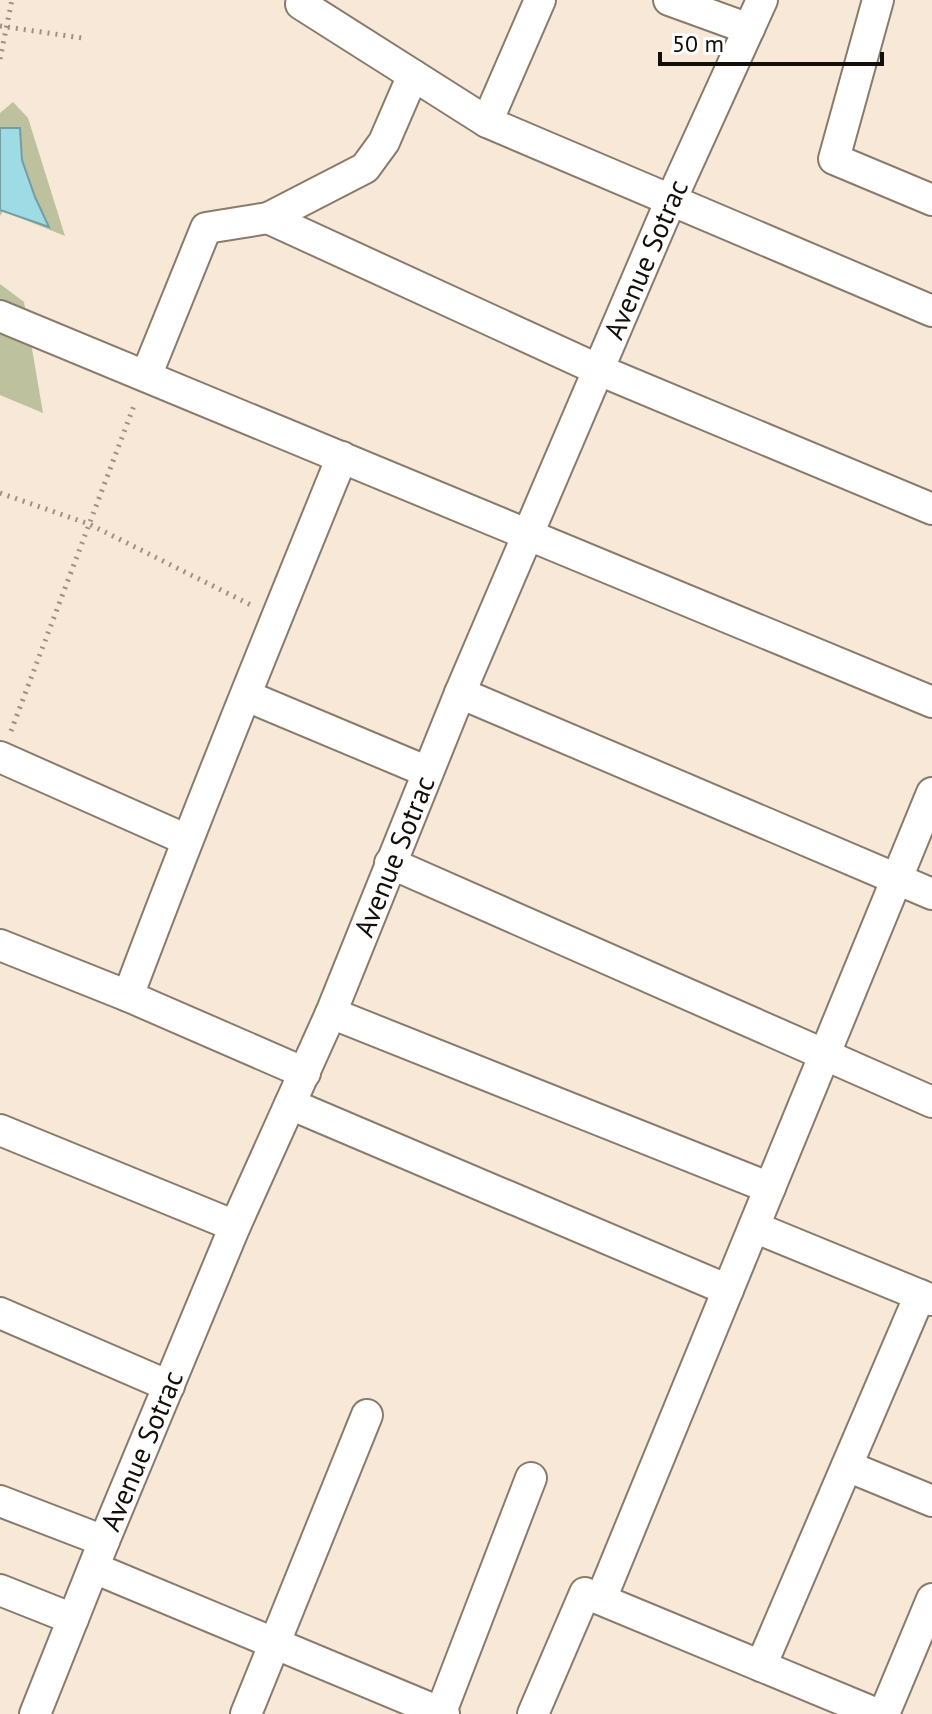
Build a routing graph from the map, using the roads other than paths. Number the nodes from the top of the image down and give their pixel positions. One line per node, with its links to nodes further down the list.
1 (540, 0): 8 (street)
2 (669, 0): 6 (street)
3 (762, 0): 6 (street, Avenue Sotrac)
4 (878, 0): 9 (street)
5 (301, 4): 7 (street)
6 (749, 29): 10 (street, Avenue Sotrac)
7 (413, 75): 8 (street); 11 (street)
8 (487, 122): 10 (street)
9 (928, 188)
10 (671, 200): 12 (street); 14 (street, Avenue Sotrac)
11 (268, 218): 14 (street); 15 (street)
12 (932, 311)
13 (0, 316): 15 (street)
14 (599, 370): 17 (street); 18 (street, Avenue Sotrac)
15 (146, 376): 16 (street)
16 (342, 457): 18 (street); 20 (street)
17 (932, 509)
18 (528, 535): 19 (street, Avenue Sotrac); 21 (street)
19 (460, 693): 23 (street, Avenue Sotrac); 27 (street)
20 (247, 696): 23 (street); 25 (street)
21 (932, 702)
22 (0, 758): 25 (street)
23 (428, 772): 26 (street, Avenue Sotrac)
24 (932, 793): 27 (street)
25 (187, 840): 30 (street)
26 (390, 863): 31 (street, Avenue Sotrac); 32 (street)
27 (896, 879): 28 (street); 32 (street)
28 (932, 894)
29 (0, 945): 30 (street)
30 (128, 996): 33 (street)
31 (331, 1013): 33 (street, Avenue Sotrac); 37 (street)
32 (824, 1054): 34 (street); 37 (street)
33 (305, 1073): 35 (street, Avenue Sotrac)
34 (932, 1102)
35 (290, 1104): 38 (street, Avenue Sotrac); 40 (street)
36 (0, 1130): 38 (street)
37 (770, 1188): 39 (street)
38 (235, 1226): 43 (street, Avenue Sotrac)
39 (754, 1227): 40 (street); 41 (street)
40 (728, 1290): 51 (street)
41 (926, 1298): 45 (street)
42 (0, 1313): 43 (street)
43 (169, 1386): 49 (street, Avenue Sotrac)
44 (367, 1415): 54 (street)
45 (847, 1466): 48 (street); 55 (street)
46 (531, 1478): 56 (street)
47 (0, 1501): 49 (street)
48 (932, 1501)
49 (99, 1555): 53 (street, Avenue Sotrac); 54 (street)
50 (0, 1590): 53 (street)
51 (601, 1599): 55 (street); 59 (street)
52 (932, 1599): 61 (street)
53 (73, 1619): 57 (street, Avenue Sotrac)
54 (274, 1644): 56 (street); 58 (street)
55 (761, 1666): 60 (street)
56 (442, 1713)
57 (35, 1714)
58 (246, 1714)
59 (533, 1714)
60 (877, 1714)
61 (884, 1714)

